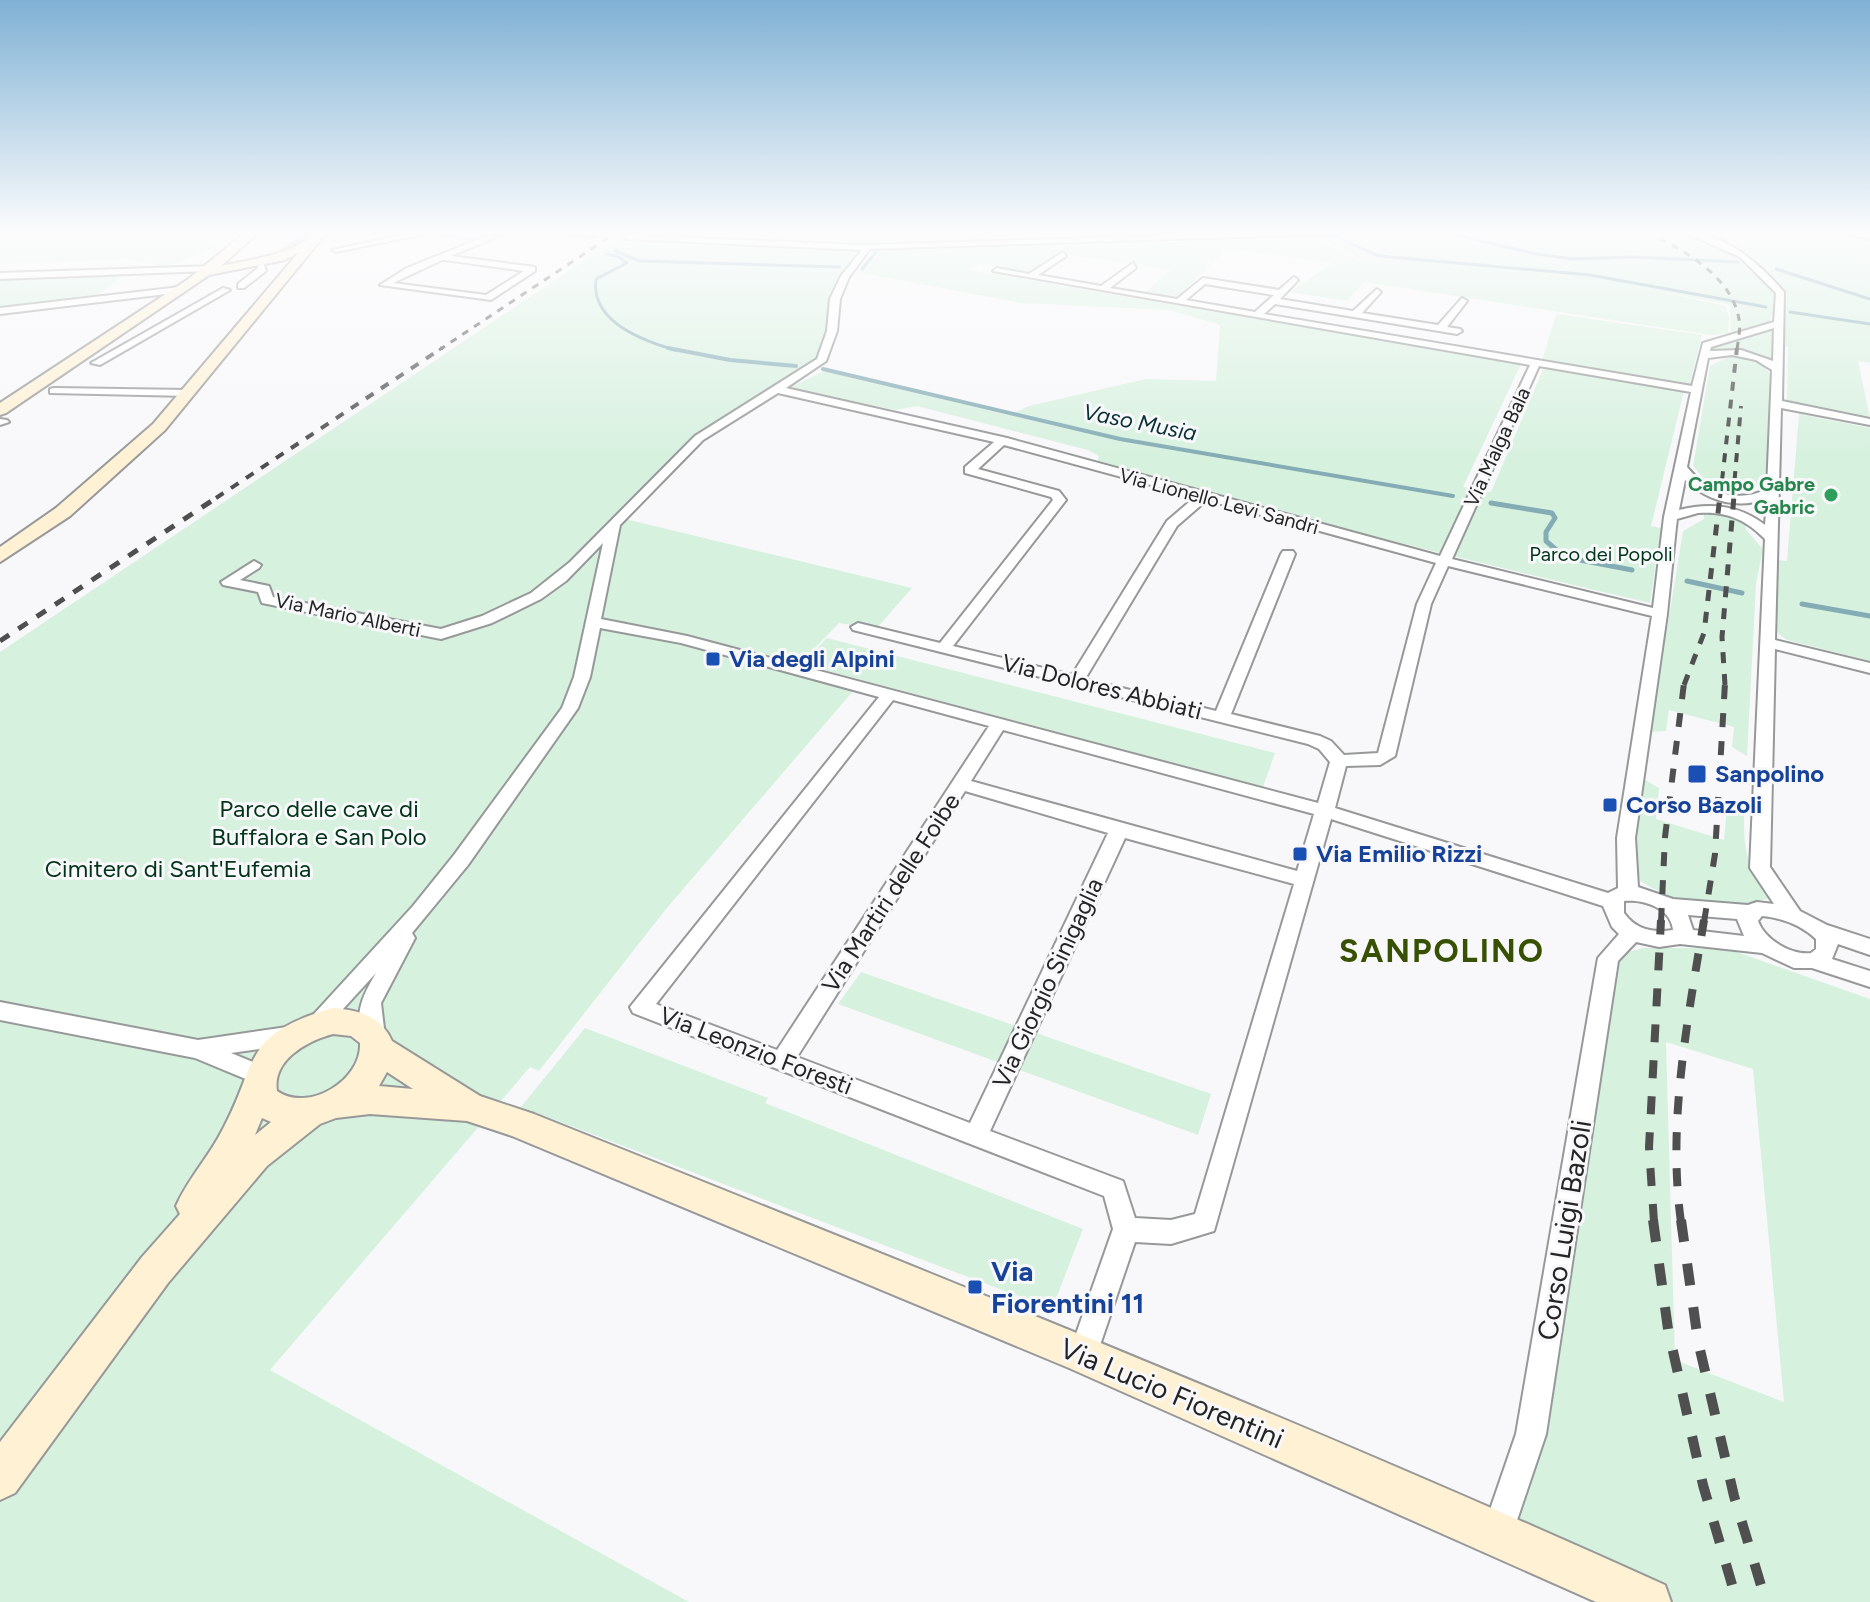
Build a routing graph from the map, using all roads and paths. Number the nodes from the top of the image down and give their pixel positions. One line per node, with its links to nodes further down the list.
1 (36, 307): 12 (street)
2 (156, 307): 20 (street)
3 (196, 307): 21 (street)
4 (262, 307): 26 (street)
5 (834, 307): 23 (street, Via Mario Alberti)
6 (1212, 307): 14 (street, Via Malga Bala)
7 (1266, 307): 14 (street)
8 (1321, 307): 13 (street)
9 (1362, 307): 13 (street)
10 (1458, 307): 16 (street)
11 (1779, 307): 15 (street)
12 (0, 311)
13 (1355, 314): 16 (street)
14 (1257, 315): 19 (street, Via Malga Bala)
15 (1777, 324): 18 (street); 22 (street)
16 (1441, 328): 17 (street)
17 (1457, 331)
18 (1703, 356): 22 (street); 24 (street)
19 (1536, 362): 24 (street, Via Malga Bala); 39 (street, Via Malga Bala)
20 (76, 363): 21 (street); 28 (street)
21 (96, 363): 25 (street)
22 (1776, 368): 27 (street)
23 (777, 389): 30 (street, Via Lionello Levi Sandri); 35 (street, Via Mario Alberti)
24 (1696, 390): 31 (street)
25 (54, 391): 26 (street); 28 (street)
26 (189, 393): 38 (street)
27 (1775, 403): 29 (street); 32 (street)
28 (1, 420)
29 (1870, 422)
30 (1003, 440): 33 (street, Via Lionello Levi Sandri); 45 (street)
31 (1681, 467): 32 (street); 34 (street)
32 (1772, 491): 36 (street)
33 (1203, 497): 39 (street, Via Lionello Levi Sandri); 47 (street)
34 (1670, 517): 36 (street); 41 (street)
35 (614, 524): 40 (street, Via Mario Alberti); 42 (street)
36 (1770, 537): 44 (street)
37 (1288, 554): 49 (street)
38 (0, 556)
39 (1444, 561): 41 (street, Via Lionello Levi Sandri); 51 (street, Via Malga Bala)
40 (254, 565)
41 (1660, 614): 56 (street)
42 (593, 622): 48 (street); 58 (street)
43 (858, 627): 45 (street, Via Dolores Abbiati)
44 (1766, 642): 46 (street); 59 (street)
45 (944, 648): 47 (street, Via Dolores Abbiati)
46 (1870, 668)
47 (1076, 681): 49 (street, Via Dolores Abbiati)
48 (888, 696): 50 (street); 72 (street, Via Leonzio Foresti)
49 (1222, 717): 51 (street, Via Dolores Abbiati)
50 (999, 724): 52 (street, Via Martiri delle Foibe); 53 (street)
51 (1339, 761): 53 (street)
52 (961, 784): 54 (street); 72 (street, Via Martiri delle Foibe)
53 (1325, 811): 55 (street); 56 (street)
54 (1119, 830): 55 (street); 76 (street, Via Giorgio Sinigaglia)
55 (1305, 880): 77 (street)
56 (1620, 898): 57 (street); 62 (street)
57 (1671, 906): 60 (street); 63 (street)
58 (420, 911): 69 (street); 70 (street)
59 (1791, 912): 60 (street); 61 (street)
60 (1751, 913): 64 (street)
61 (1819, 930): 65 (street); 66 (street)
62 (1633, 933): 63 (street); 81 (street, Corso Luigi Bazoli)
63 (1680, 936): 64 (street)
64 (1766, 947): 66 (street)
65 (1870, 947)
66 (1810, 960): 67 (street)
67 (1870, 979)
68 (0, 1011): 71 (street)
69 (304, 1030): 70 (street); 71 (street); 73 (street)
70 (376, 1043): 74 (street, Via Lucio Fiorentini); 75 (street)
71 (198, 1049): 73 (street)
72 (782, 1061): 76 (street, Via Leonzio Foresti)
73 (260, 1082): 75 (street); 78 (street)
74 (469, 1107): 75 (street, Via Lucio Fiorentini); 79 (street, Via Lucio Fiorentini)
75 (321, 1108): 78 (street)
76 (976, 1135): 77 (street, Via Leonzio Foresti)
77 (1126, 1229): 79 (street)
78 (155, 1270): 80 (street)
79 (1083, 1354): 81 (street, Via Lucio Fiorentini)
80 (0, 1478)
81 (1498, 1533): 82 (street, Via Lucio Fiorentini)
82 (1648, 1602)

